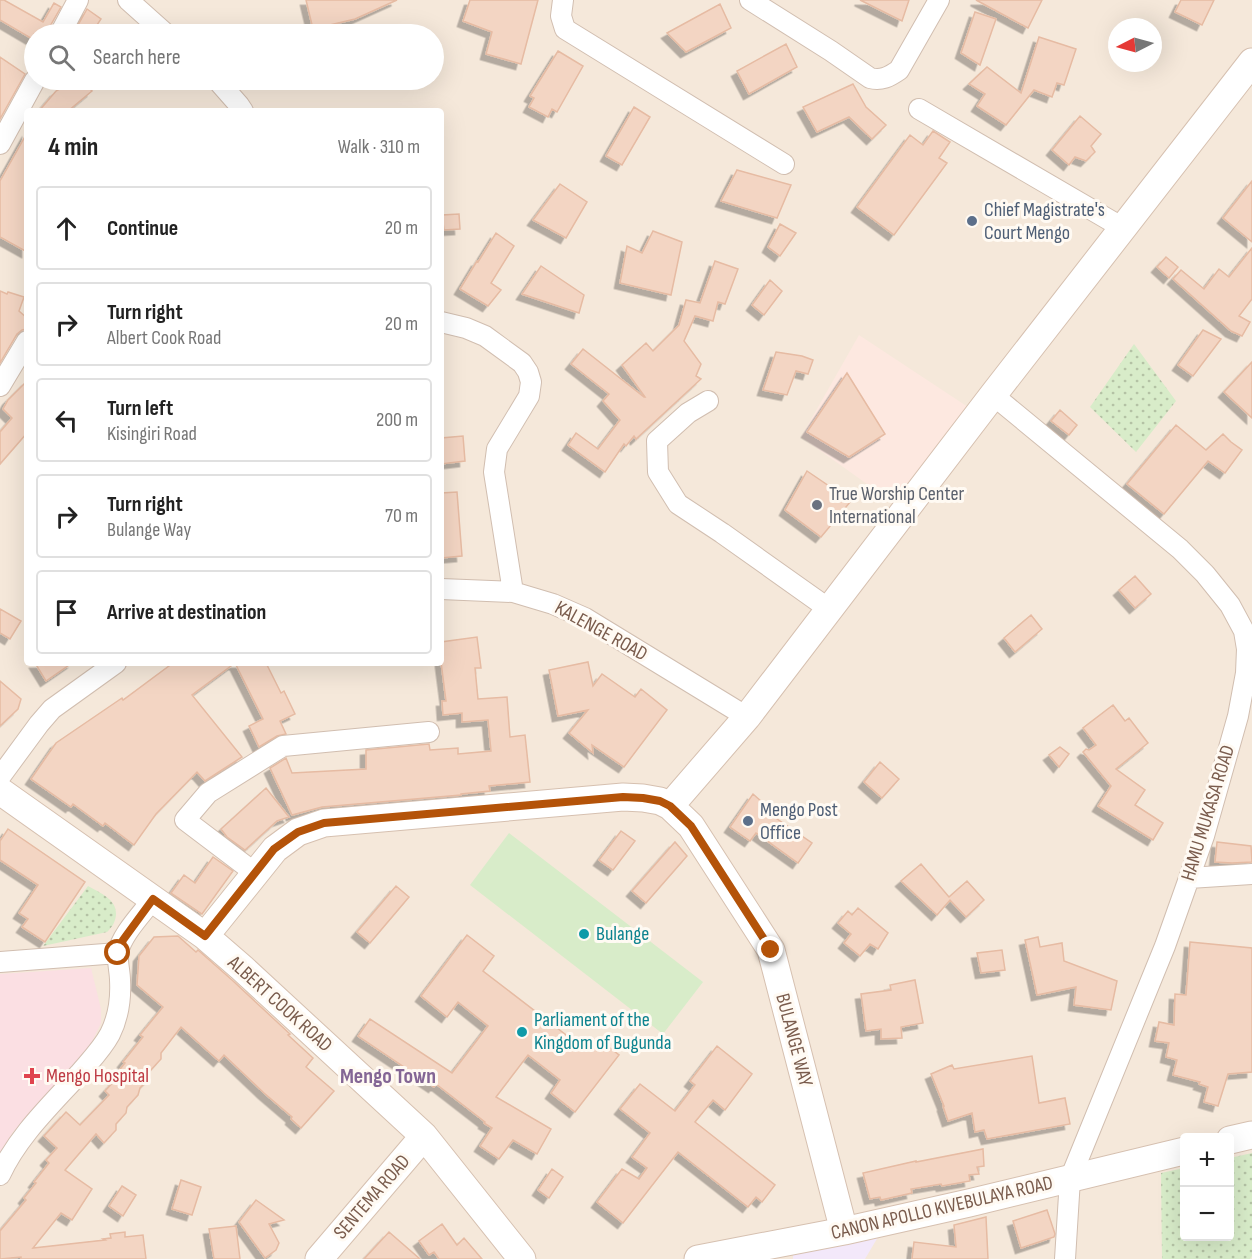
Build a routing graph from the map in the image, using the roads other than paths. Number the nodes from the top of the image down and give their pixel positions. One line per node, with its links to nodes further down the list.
1 (78, 0): 6 (street)
2 (128, 0): 7 (street)
3 (563, 0): 14 (street)
4 (750, 0): 5 (street)
5 (939, 0)
6 (65, 24)
7 (155, 24)
8 (1252, 62): 15 (main road)
9 (30, 90): 13 (street)
10 (226, 90): 11 (street)
11 (241, 108)
12 (919, 109): 15 (street)
13 (0, 144)
14 (784, 164)
15 (1123, 228): 19 (main road)
16 (444, 323): 22 (street)
17 (24, 346): 18 (street)
18 (0, 386)
19 (993, 395): 23 (main road); 25 (street, HAMU MUKASA ROAD)
20 (708, 401): 23 (street)
21 (444, 589): 22 (street, KALENGE ROAD)
22 (513, 592): 26 (street, KALENGE ROAD)
23 (829, 609): 26 (main road)
24 (112, 666): 28 (street)
25 (1248, 681): 33 (street, HAMU MUKASA ROAD)
26 (747, 717): 30 (main road)
27 (429, 732): 31 (street)
28 (0, 777)
29 (0, 791): 34 (main road, ALBERT COOK ROAD)
30 (670, 806): 31 (main road); 44 (main road, BULANGE WAY)
31 (255, 873): 35 (main road)
32 (1252, 874): 33 (street)
33 (1189, 878): 43 (street, HAMU MUKASA ROAD)
34 (153, 899): 35 (main road, ALBERT COOK ROAD); 36 (street)
35 (205, 936): 39 (main road, ALBERT COOK ROAD)
36 (118, 953): 37 (street); 42 (street)
37 (0, 962)
38 (1252, 1135): 40 (main road)
39 (424, 1136): 45 (main road, SENTEMA ROAD); 46 (main road, ALBERT COOK ROAD)
40 (1234, 1139)
41 (1180, 1152): 43 (main road, CANON APOLLO KIVEBULAYA ROAD)
42 (0, 1175)
43 (1070, 1179): 44 (main road, CANON APOLLO KIVEBULAYA ROAD); 48 (street, HAMU MUKASA ROAD)
44 (844, 1231): 47 (main road, CANON APOLLO KIVEBULAYA ROAD)
45 (319, 1259)
46 (522, 1259)
47 (698, 1259)
48 (1065, 1259)

